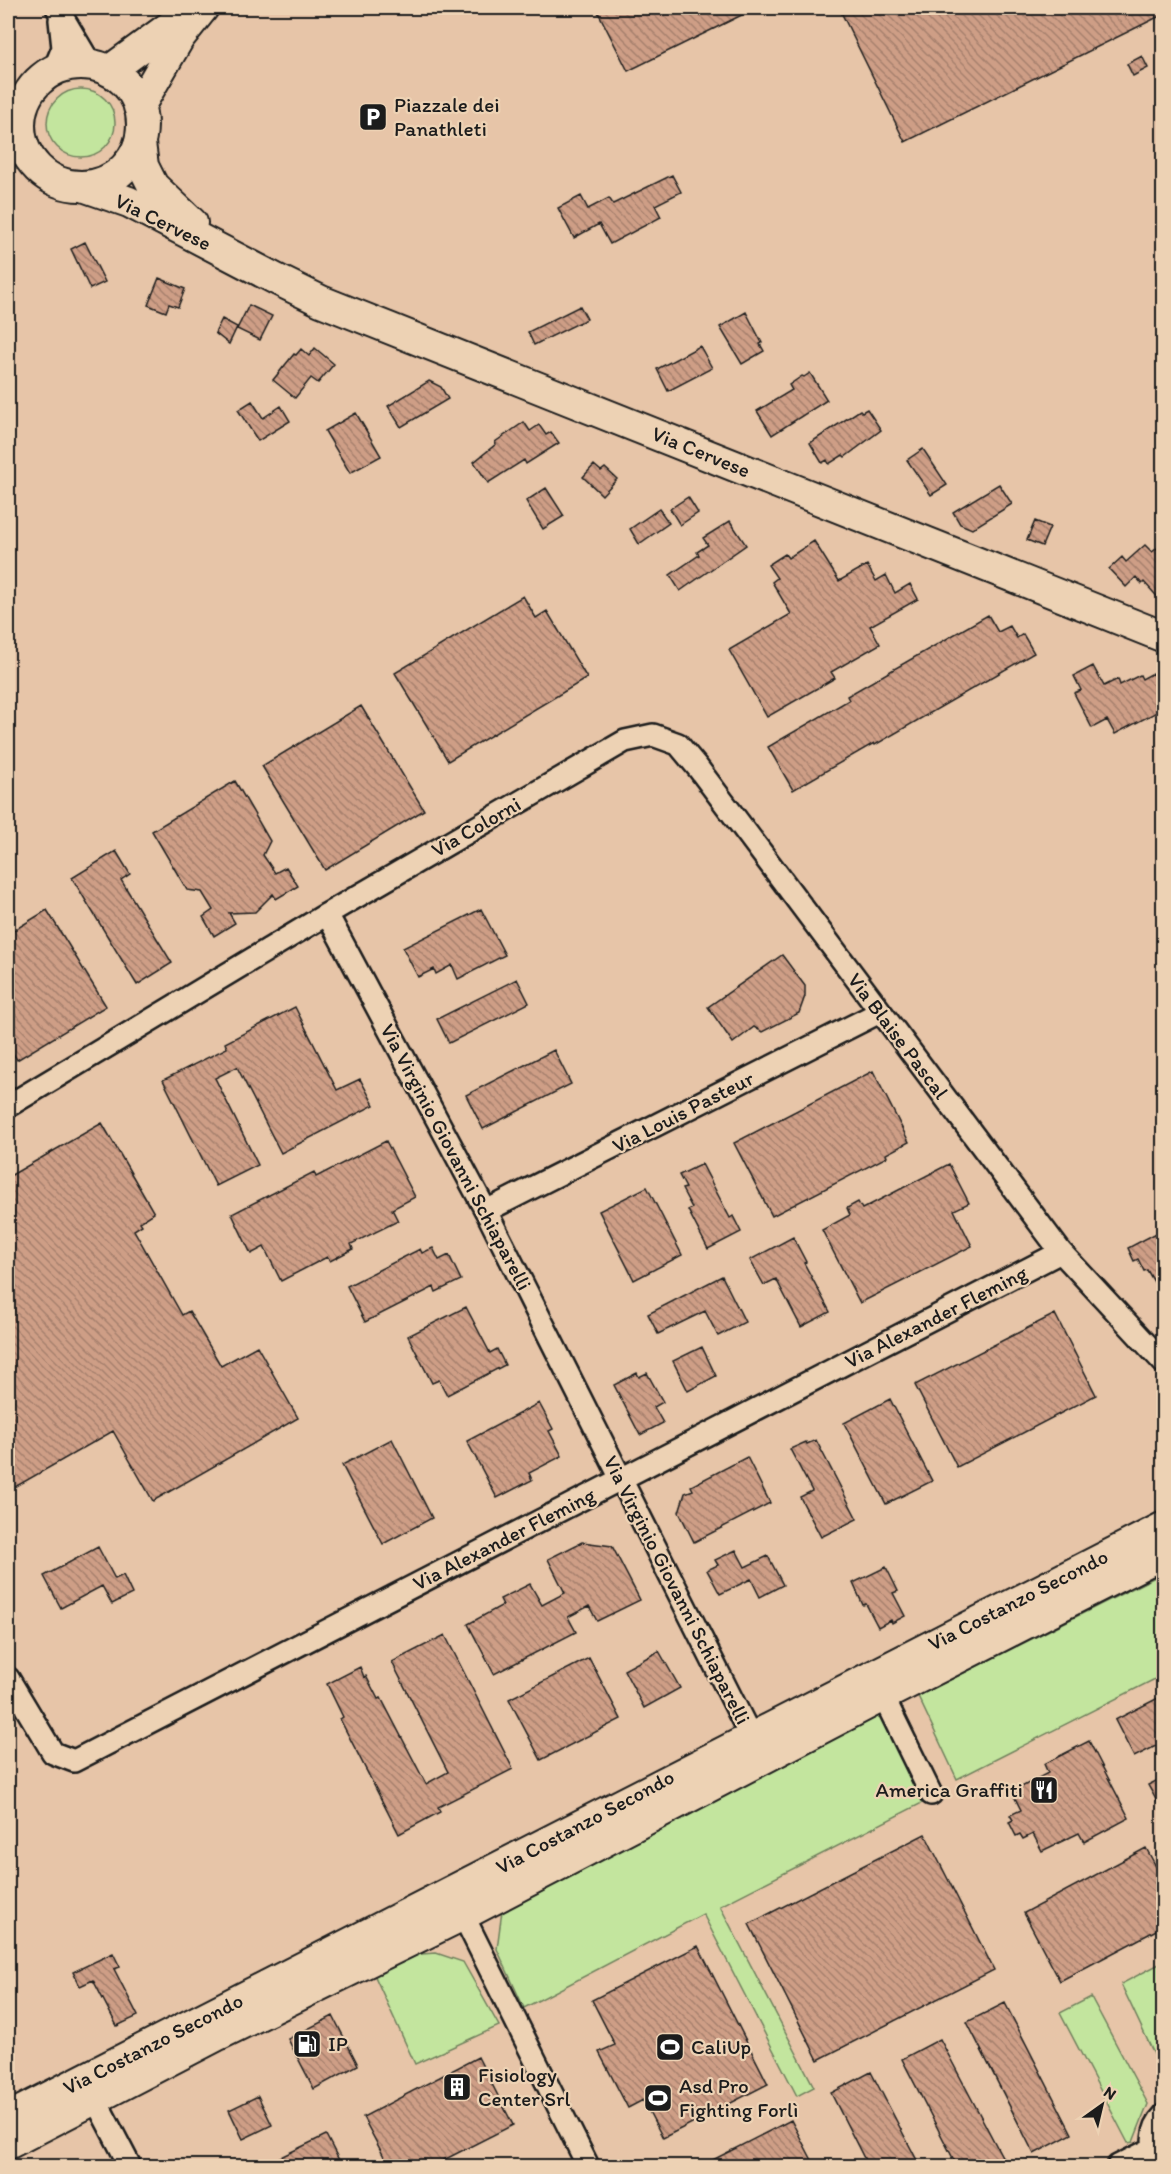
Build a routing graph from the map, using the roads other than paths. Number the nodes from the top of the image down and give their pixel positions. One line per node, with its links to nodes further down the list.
1 (197, 8): 4 (street)
2 (203, 8): 7 (street)
3 (57, 9): 4 (street); 5 (street)
4 (100, 68): 5 (street, Via Cervese); 7 (street, Via Cervese)
5 (54, 70): 6 (street, Via Cervese)
6 (19, 95): 9 (street, Via Cervese)
7 (139, 107): 8 (street, Via Cervese)
8 (140, 143): 10 (street, Via Cervese); 11 (street, Via Cervese)
9 (19, 159): 10 (street, Via Cervese)
10 (83, 186): 11 (street, Via Cervese)
11 (242, 261): 12 (street, Via Cervese)
12 (1164, 637)
13 (625, 741): 14 (street, Via Colorni); 15 (street, Via Blaise Pascal)
14 (327, 914): 16 (street); 17 (street, Via Virginio Giovanni Schiaparelli)
15 (880, 1012): 17 (street, Via Louis Pasteur); 18 (street, Via Blaise Pascal)
16 (8, 1106)
17 (486, 1211): 20 (street, Via Virginio Giovanni Schiaparelli)
18 (1061, 1252): 19 (street, Via Blaise Pascal); 20 (street, Via Alexander Fleming)
19 (1164, 1363)
20 (621, 1478): 23 (street, Via Alexander Fleming); 25 (street, Via Virginio Giovanni Schiaparelli)
21 (1164, 1527): 25 (street, Via Costanzo Secondo)
22 (1164, 1553): 24 (street, Via Costanzo Secondo)
23 (8, 1678)
24 (883, 1696): 26 (street); 27 (street, Via Costanzo Secondo)
25 (750, 1735): 30 (street, Via Costanzo Secondo)
26 (931, 1794)
27 (463, 1915): 28 (street, Via Costanzo Secondo); 34 (street)
28 (95, 2098): 31 (street, Via Costanzo Secondo); 33 (street)
29 (1164, 2115): 32 (street)
30 (8, 2118)
31 (8, 2144)
32 (1159, 2155): 35 (street)
33 (130, 2166)
34 (588, 2166)
35 (1118, 2166)

